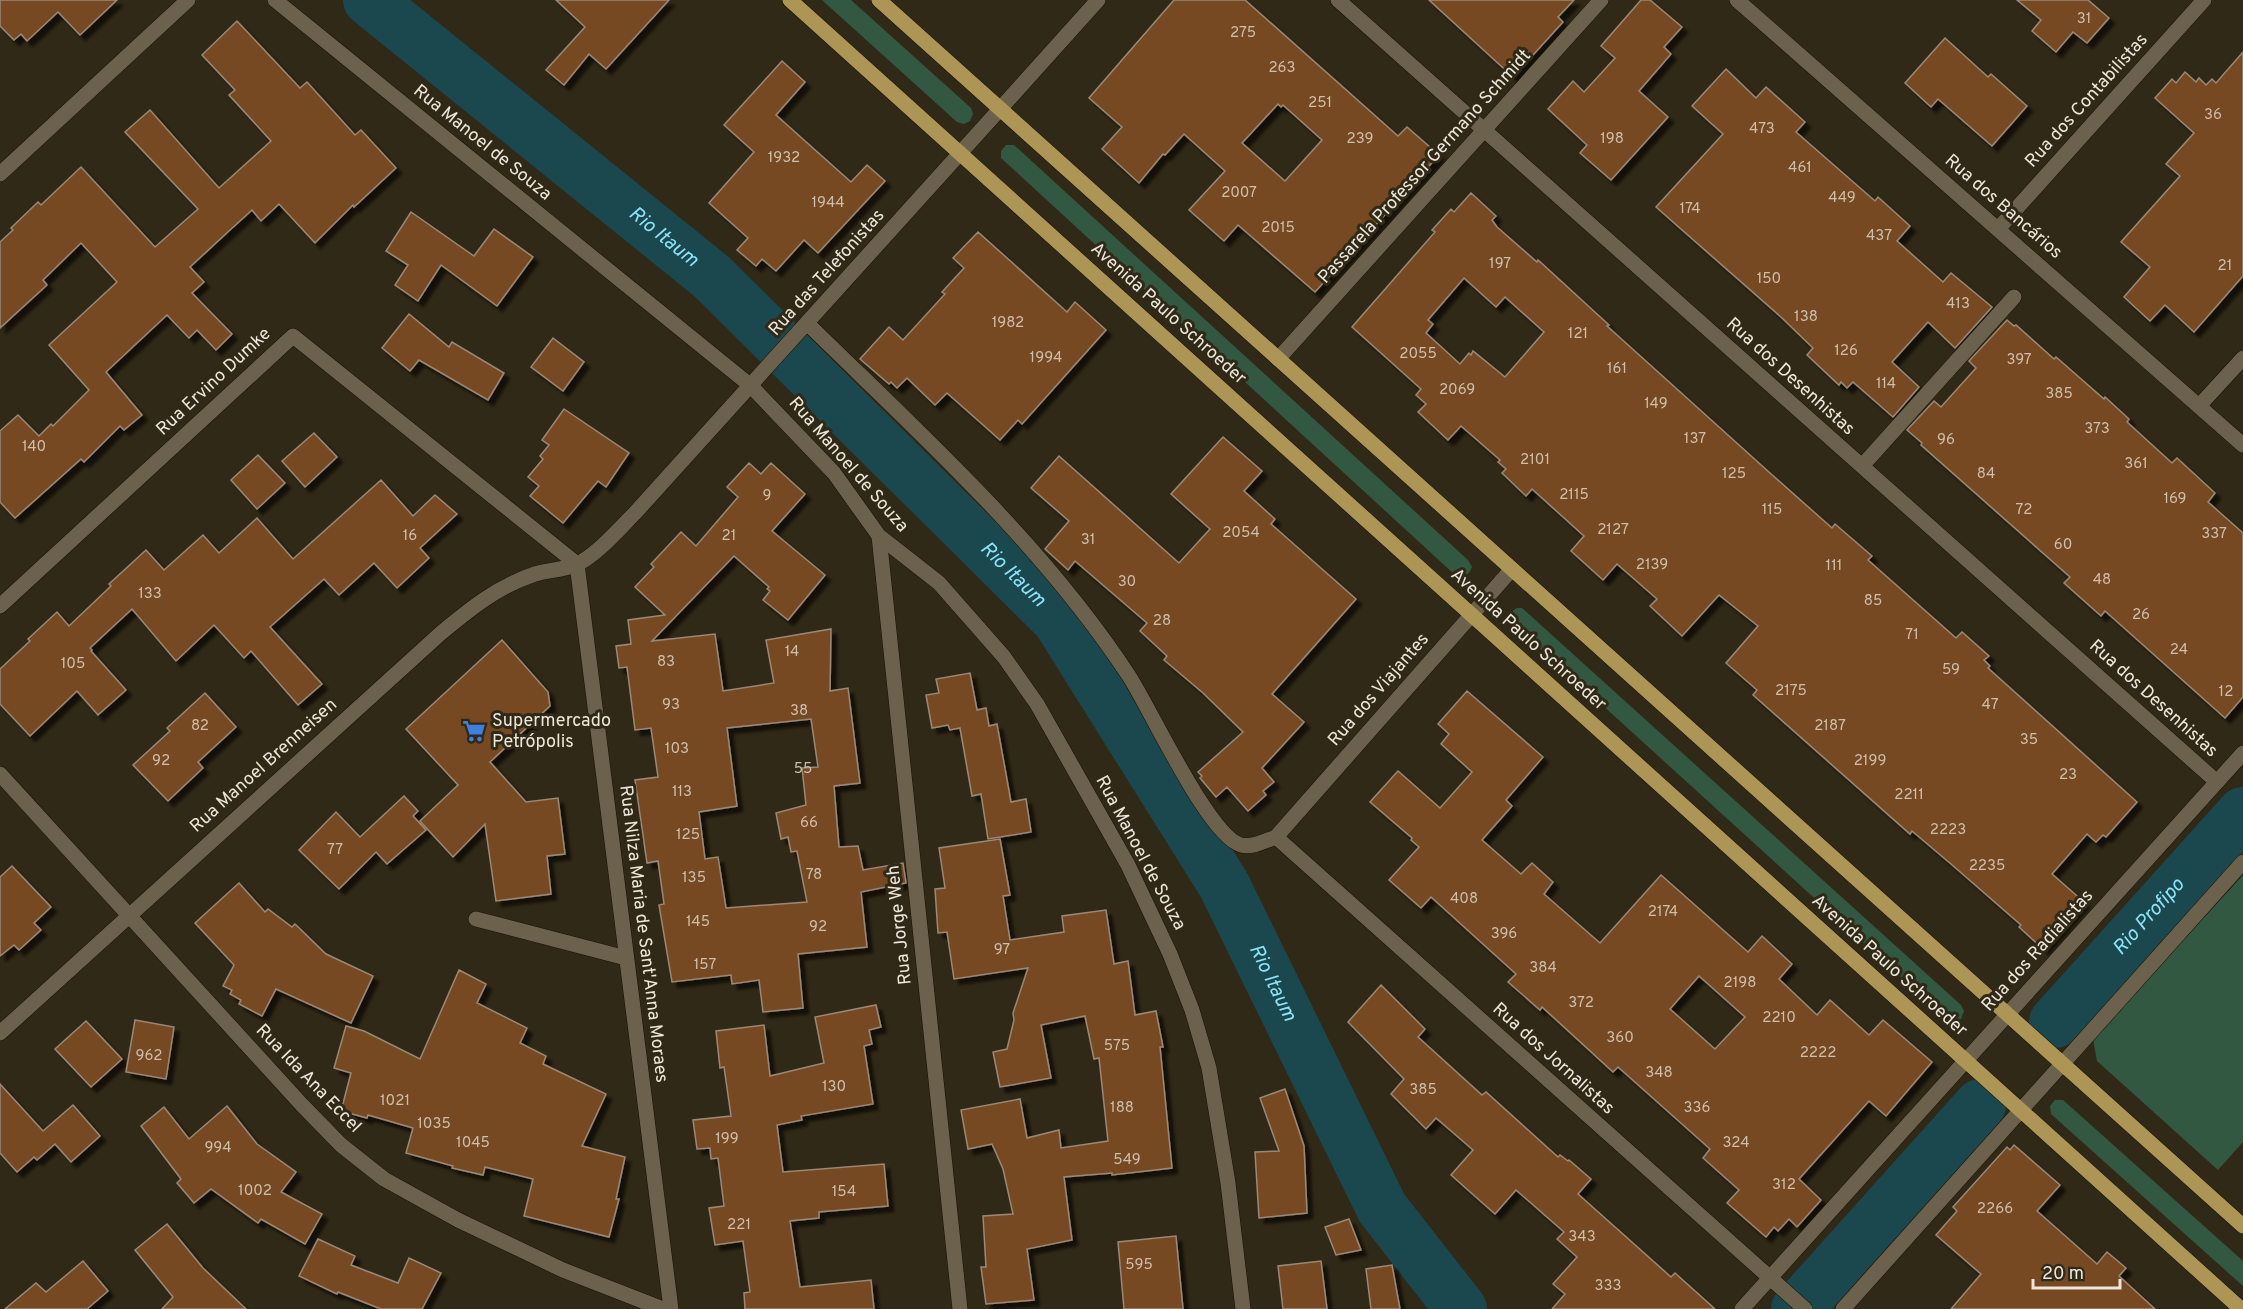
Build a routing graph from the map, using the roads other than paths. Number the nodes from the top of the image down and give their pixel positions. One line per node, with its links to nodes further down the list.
1 (188, 0): 13 (street)
2 (275, 0): 19 (street, Rua Manoel de Souza)
3 (790, 0): 12 (main road, Avenida Paulo Schroeder)
4 (879, 0): 10 (main road)
5 (1098, 0): 10 (street, Rua das Telefonistas)
6 (1338, 0): 11 (street, Rua dos Desenhistas)
7 (1600, 0): 11 (street, Passarela Professor Germano Schmidt)
8 (1737, 0): 14 (street, Rua dos Bancários)
9 (2204, 0): 14 (street, Rua dos Contabilistas)
10 (1000, 109): 12 (street, Rua das Telefonistas); 18 (main road)
11 (1484, 130): 18 (street, Passarela Professor Germano Schmidt); 22 (street, Rua dos Desenhistas)
12 (960, 154): 16 (street, Rua das Telefonistas); 27 (main road, Avenida Paulo Schroeder)
13 (0, 174)
14 (1998, 229): 20 (street, Rua dos Bancários)
15 (2014, 297): 22 (street)
16 (808, 324): 19 (street, Rua das Telefonistas); 31 (street)
17 (2243, 358): 20 (street)
18 (1278, 359): 25 (main road)
19 (751, 386): 23 (street, Rua Manoel de Souza); 24 (street, Rua das Telefonistas)
20 (2199, 406): 21 (street, Rua dos Bancários)
21 (2243, 445)
22 (1862, 466): 30 (street, Rua dos Desenhistas)
23 (879, 536): 45 (street, Rua Jorge Weh); 46 (street, Rua Manoel de Souza)
24 (577, 564): 26 (street, Rua Ervino Dumke); 33 (street, Rua Manoel Brenneisen); 35 (street, Rua Nilza Maria de Sant'Anna Moraes)
25 (1512, 569): 27 (street, Rua dos Viajantes); 36 (main road)
26 (0, 606)
27 (1472, 615): 31 (street, Rua dos Viajantes); 38 (main road, Avenida Paulo Schroeder)
28 (2243, 753): 30 (street, Rua dos Radialistas)
29 (0, 774): 33 (street, Rua Ida Ana Eccel)
30 (2217, 782): 36 (street, Rua dos Radialistas)
31 (1276, 837): 42 (street, Rua dos Jornalistas)
32 (2243, 862): 39 (street)
33 (129, 915): 37 (street, Rua Manoel Brenneisen); 43 (street, Rua Ida Ana Eccel)
34 (476, 919): 35 (street)
35 (626, 958): 44 (street, Rua Nilza Maria de Sant'Anna Moraes)
36 (2008, 1015): 38 (street, Rua dos Radialistas); 39 (main road)
37 (0, 1033)
38 (1966, 1061): 40 (main road, Avenida Paulo Schroeder); 42 (street, Rua dos Radialistas)
39 (2063, 1064): 40 (street); 41 (main road)
40 (2021, 1110): 49 (street); 50 (main road, Avenida Paulo Schroeder)
41 (2243, 1226)
42 (1770, 1278): 47 (street, Rua dos Radialistas); 48 (street, Rua dos Jornalistas)
43 (663, 1309)
44 (670, 1309)
45 (960, 1309)
46 (1243, 1309)
47 (1742, 1309)
48 (1805, 1309)
49 (1843, 1309)
50 (2241, 1309)

